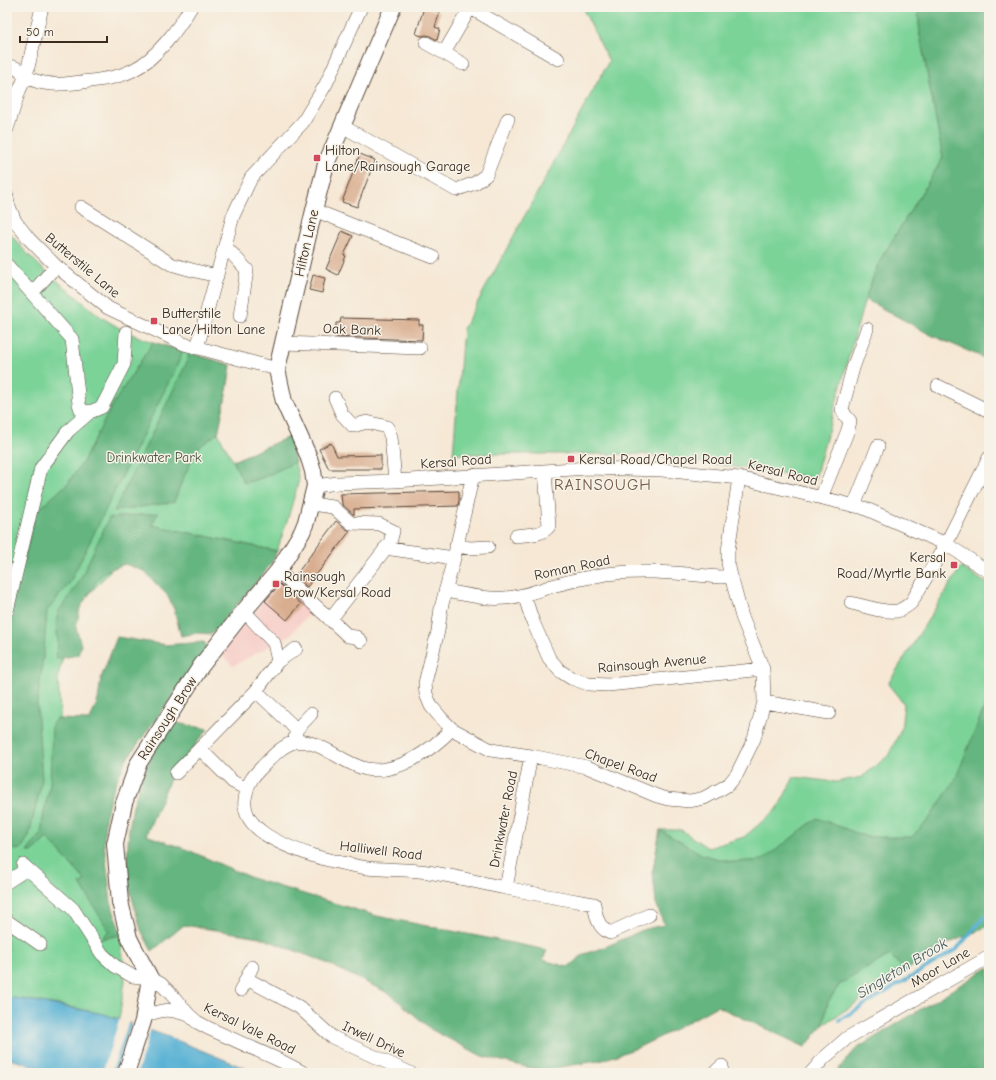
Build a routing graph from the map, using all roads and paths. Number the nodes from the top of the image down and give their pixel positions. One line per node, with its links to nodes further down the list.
1 (42, 7): 11 (street)
2 (191, 7): 11 (street)
3 (361, 7): 18 (street)
4 (394, 7): 13 (main road, Hilton Lane)
5 (470, 7): 7 (street); 8 (street)
6 (426, 43): 7 (street)
7 (444, 53): 9 (street)
8 (558, 60)
9 (463, 64)
10 (7, 66): 11 (street)
11 (26, 76): 14 (street)
12 (508, 119): 13 (street)
13 (342, 126): 17 (main road, Hilton Lane)
14 (7, 129)
15 (7, 196): 21 (street, Butterstile Lane)
16 (81, 207): 22 (street)
17 (314, 210): 19 (street); 27 (main road, Hilton Lane)
18 (225, 246): 22 (street); 24 (street)
19 (433, 257)
20 (7, 265): 23 (street)
21 (56, 266): 23 (street); 28 (street, Butterstile Lane)
22 (217, 276): 28 (street)
23 (32, 293): 33 (street)
24 (240, 316)
25 (866, 329): 42 (street)
26 (126, 332): 33 (street)
27 (283, 343): 29 (street, Oak Bank); 30 (main road, Hilton Lane)
28 (197, 348): 30 (street, Butterstile Lane)
29 (420, 348)
30 (277, 369): 41 (main road, Hilton Lane)
31 (938, 386): 34 (street)
32 (335, 398): 40 (street)
33 (90, 412): 56 (street)
34 (989, 412)
35 (878, 446): 44 (street)
36 (989, 458): 46 (street)
37 (545, 471): 38 (street, Kersal Road); 39 (street, Kersal Road); 45 (street)
38 (473, 475): 40 (street, Kersal Road); 49 (street, Chapel Road)
39 (739, 478): 42 (street, Kersal Road); 52 (street, Chapel Road)
40 (394, 481): 41 (street, Kersal Road)
41 (315, 486): 43 (main road, Rainsough Brow)
42 (821, 498): 44 (street, Kersal Road)
43 (311, 504): 48 (street); 50 (main road, Rainsough Brow)
44 (854, 506): 46 (street, Kersal Road)
45 (516, 536)
46 (946, 544): 51 (street, Kersal Road); 55 (street)
47 (488, 547): 49 (street)
48 (385, 548): 49 (street); 58 (street)
49 (455, 552): 53 (street, Chapel Road)
50 (278, 571): 57 (main road, Rainsough Brow); 58 (street)
51 (989, 572)
52 (731, 576): 54 (street, Roman Road); 62 (street, Chapel Road)
53 (445, 591): 54 (street, Roman Road); 67 (street, Chapel Road)
54 (524, 595): 62 (street, Rainsough Avenue)
55 (851, 602)
56 (7, 611)
57 (244, 611): 61 (street); 79 (main road, Rainsough Brow)
58 (330, 620): 59 (street)
59 (361, 641)
60 (296, 649): 61 (street)
61 (278, 661): 63 (street)
62 (763, 668): 64 (street, Chapel Road)
63 (256, 691): 68 (street); 69 (street)
64 (764, 702): 65 (street); 70 (street, Chapel Road)
65 (829, 713)
66 (311, 714): 68 (street, Halliwell Road)
67 (452, 729): 68 (street); 70 (street, Chapel Road)
68 (296, 736): 72 (street, Halliwell Road)
69 (200, 749): 71 (street); 72 (street)
70 (531, 756): 74 (street, Drinkwater Road)
71 (176, 773)
72 (247, 789): 74 (street, Halliwell Road)
73 (7, 882): 79 (street)
74 (506, 888): 75 (street, Halliwell Road)
75 (648, 915)
76 (7, 921): 77 (street)
77 (40, 944)
78 (989, 957): 86 (street, Moor Lane)
79 (150, 978): 81 (street, Kersal Vale Road); 82 (main road)
80 (247, 979): 85 (street, Irwell Drive)
81 (189, 1015): 82 (street); 84 (street, Kersal Vale Road)
82 (143, 1017): 83 (main road)
83 (126, 1073)
84 (304, 1073)
85 (410, 1073)
86 (811, 1073)

